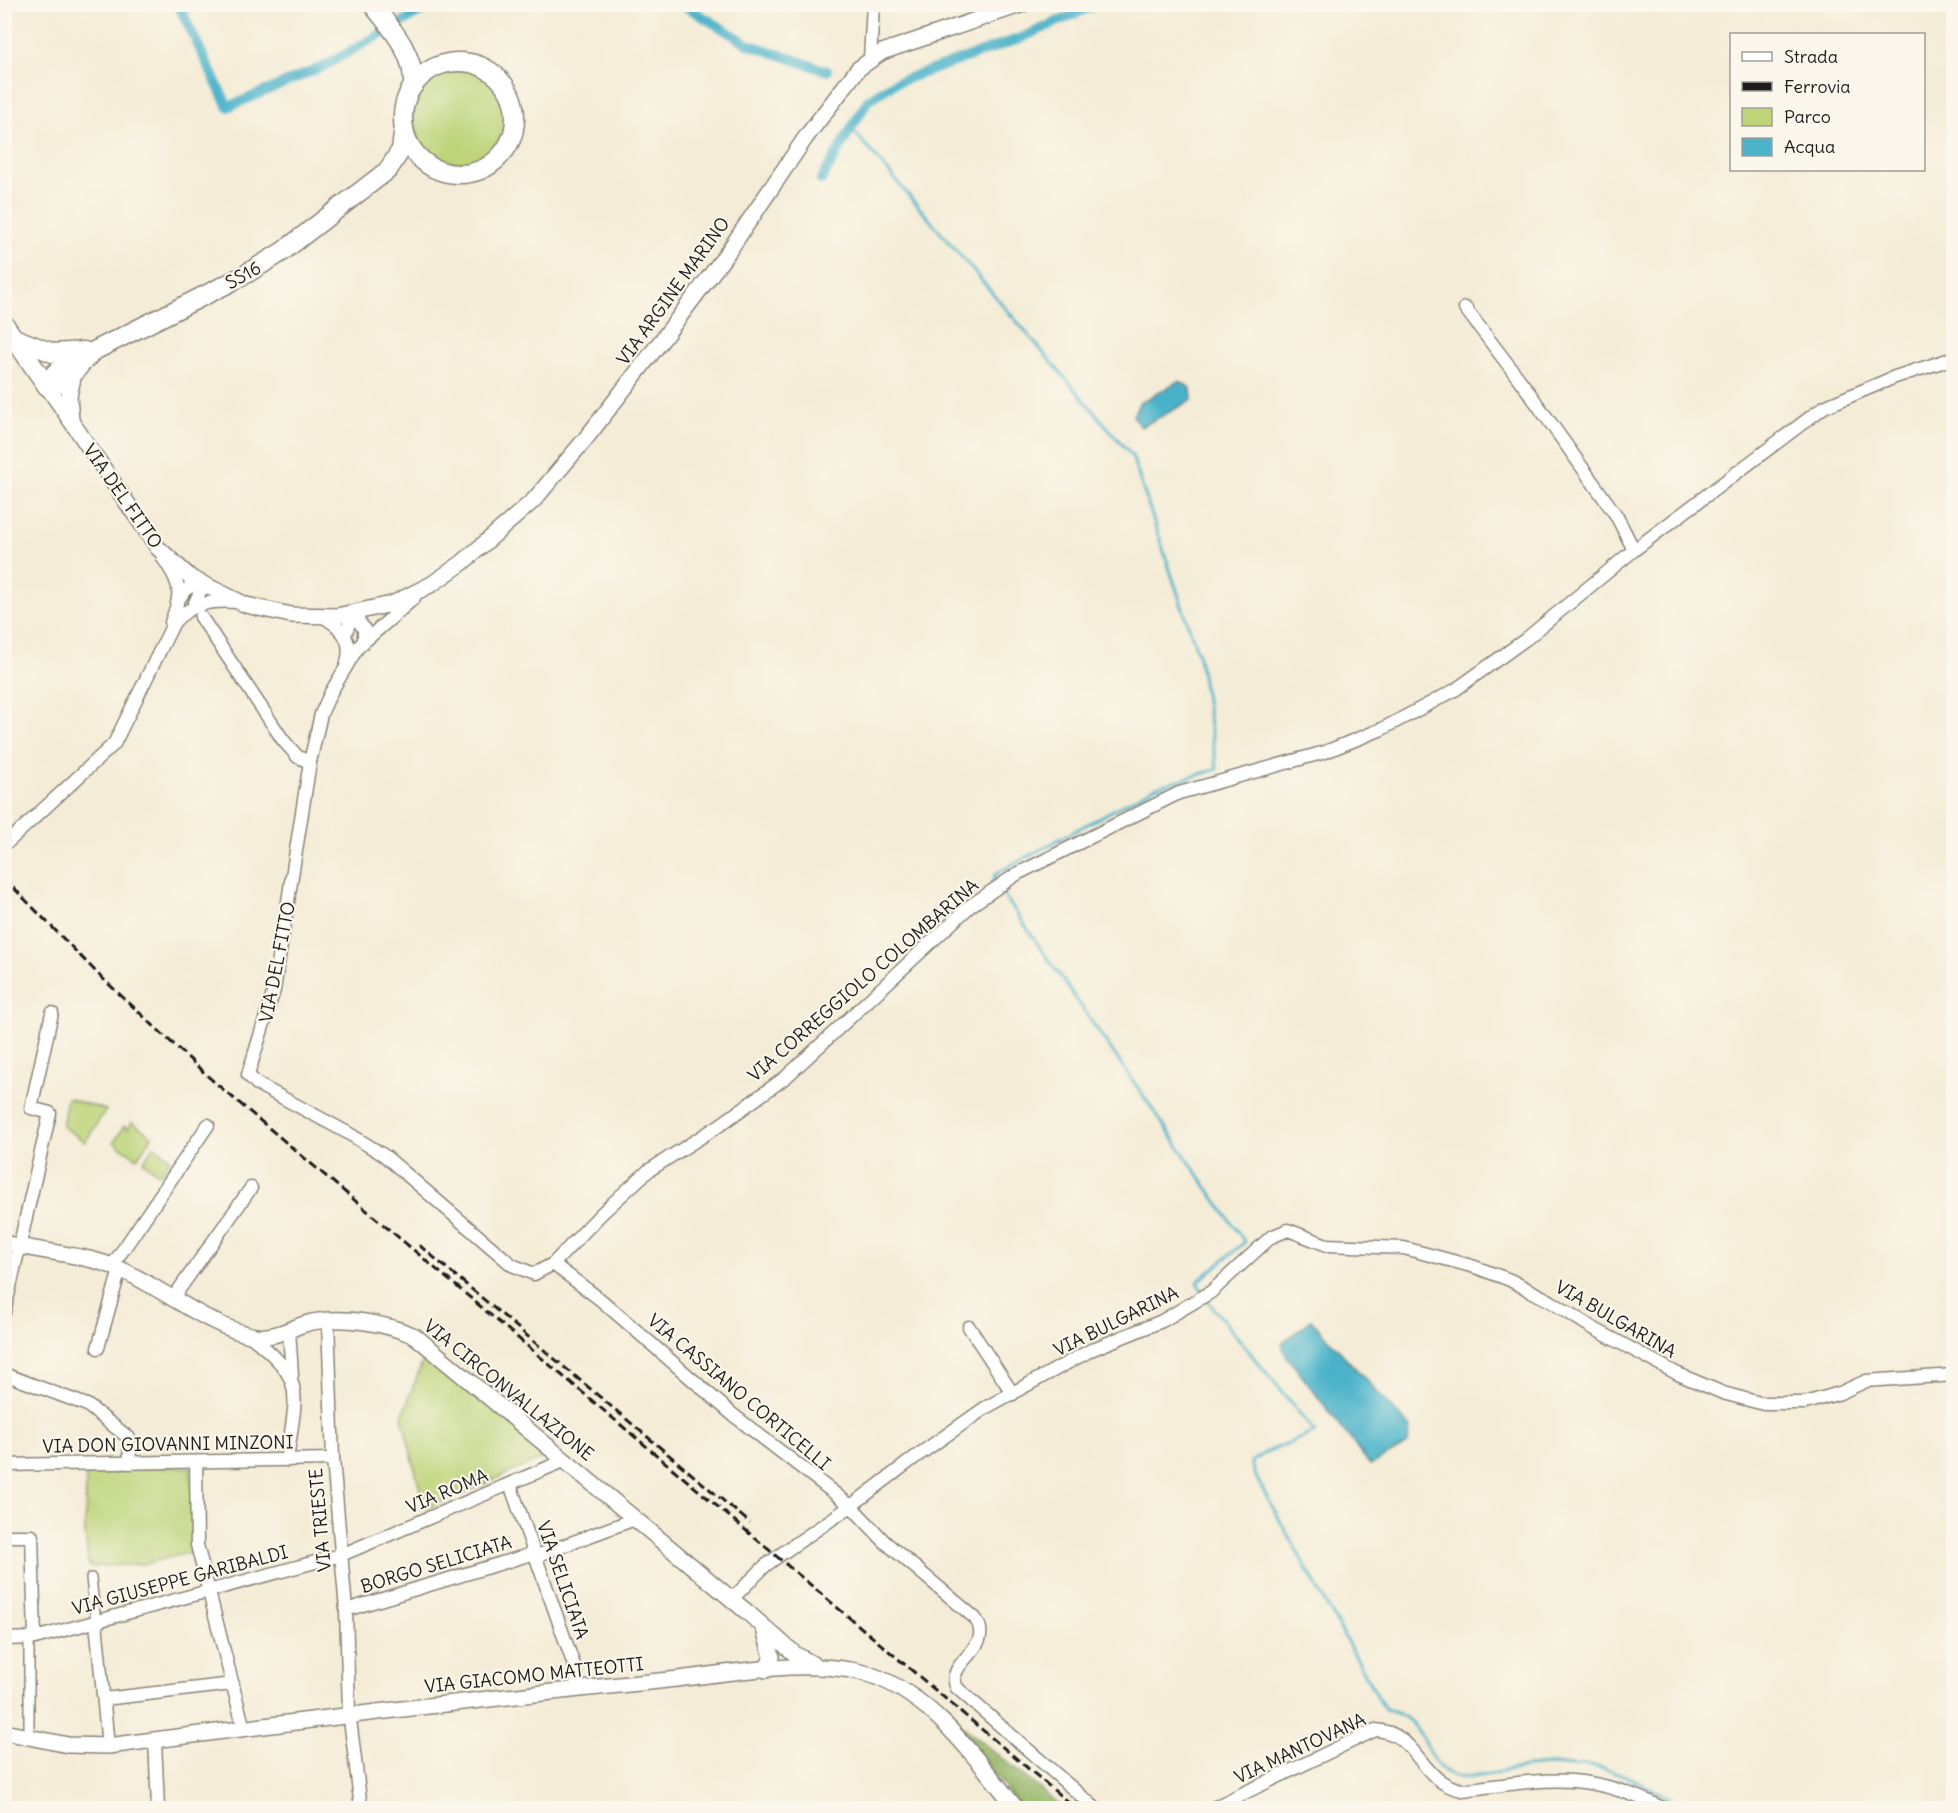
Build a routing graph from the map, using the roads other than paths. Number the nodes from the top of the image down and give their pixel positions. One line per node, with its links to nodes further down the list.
1 (372, 4): 4 (main road)
2 (873, 4): 5 (street)
3 (1023, 4): 5 (street, VIA ARGINE MARINO)
4 (397, 37): 6 (main road); 7 (main road)
5 (870, 59): 21 (street, VIA ARGINE MARINO)
6 (445, 63): 7 (main road); 9 (main road)
7 (413, 86): 8 (main road)
8 (404, 127): 9 (main road); 10 (main road, SS16)
9 (428, 165): 10 (main road, SS16)
10 (373, 184): 13 (main road, SS16)
11 (1465, 308): 19 (street)
12 (9, 331): 13 (main road, SS16); 16 (main road, VIA DEL FITTO)
13 (101, 348): 15 (main road, SS16); 16 (main road, SS16)
14 (1953, 358): 19 (street, VIA CORREGGIOLO COLOMBARINA)
15 (73, 378): 16 (main road); 17 (street)
16 (47, 386): 17 (street, VIA DEL FITTO)
17 (71, 421): 18 (street, VIA DEL FITTO)
18 (158, 548): 20 (street, VIA DEL FITTO); 22 (street)
19 (1634, 550): 38 (street, VIA CORREGGIOLO COLOMBARINA)
20 (198, 582): 22 (street); 23 (street, VIA DEL FITTO); 24 (street)
21 (432, 584): 25 (street, VIA ARGINE MARINO); 29 (street, VIA DEL FITTO)
22 (178, 600): 28 (street)
23 (238, 602): 24 (street); 26 (street, VIA DEL FITTO)
24 (197, 612): 28 (street); 31 (street)
25 (353, 614): 26 (street, VIA DEL FITTO); 27 (street, VIA DEL FITTO); 29 (street)
26 (321, 616): 27 (street)
27 (345, 635): 30 (street, VIA DEL FITTO)
28 (166, 637): 32 (street)
29 (364, 641): 30 (street, VIA DEL FITTO)
30 (345, 667): 31 (street, VIA DEL FITTO)
31 (310, 762): 38 (street, VIA DEL FITTO)
32 (9, 841)
33 (52, 1013): 37 (street)
34 (208, 1125): 39 (street)
35 (250, 1188): 40 (street)
36 (4, 1243): 37 (street, VIA CIRCONVALLAZIONE)
37 (21, 1247): 39 (street, VIA CIRCONVALLAZIONE); 41 (street)
38 (553, 1264): 58 (street, VIA CASSIANO CORTICELLI)
39 (116, 1268): 40 (street, VIA CIRCONVALLAZIONE); 46 (street)
40 (173, 1298): 45 (street, VIA CIRCONVALLAZIONE)
41 (4, 1313)
42 (328, 1321): 44 (street, VIA CIRCONVALLAZIONE); 51 (street, VIA TRIESTE); 53 (street, VIA CIRCONVALLAZIONE)
43 (969, 1327): 50 (street)
44 (289, 1330): 45 (street, VIA CIRCONVALLAZIONE); 49 (street)
45 (248, 1334): 49 (street)
46 (98, 1348)
47 (4, 1374): 55 (street)
48 (1953, 1376): 50 (street, VIA BULGARINA)
49 (292, 1380): 52 (street)
50 (1013, 1394): 58 (street, VIA BULGARINA)
51 (333, 1459): 52 (street, VIA DON GIOVANNI MINZONI); 62 (street, VIA TRIESTE)
52 (287, 1460): 54 (street, VIA DON GIOVANNI MINZONI)
53 (566, 1460): 57 (street, VIA ROMA); 59 (street, VIA CIRCONVALLAZIONE)
54 (196, 1462): 55 (street, VIA DON GIOVANNI MINZONI); 64 (street)
55 (134, 1463): 56 (street, VIA DON GIOVANNI MINZONI)
56 (4, 1465)
57 (510, 1484): 61 (street, VIA SELICIATA); 62 (street, VIA ROMA)
58 (851, 1506): 65 (street, VIA BULGARINA); 87 (street, VIA CASSIANO CORTICELLI)
59 (635, 1519): 61 (street, BORGO SELICIATA); 65 (street, VIA CIRCONVALLAZIONE)
60 (4, 1536): 70 (street)
61 (536, 1554): 66 (street, BORGO SELICIATA); 74 (street, VIA SELICIATA)
62 (341, 1555): 64 (street, VIA GIUSEPPE GARIBALDI); 66 (street, VIA TRIESTE)
63 (91, 1578): 68 (street)
64 (209, 1593): 68 (street, VIA GIUSEPPE GARIBALDI); 73 (street)
65 (732, 1599): 67 (street, VIA CIRCONVALLAZIONE)
66 (346, 1610): 76 (street, VIA TRIESTE)
67 (747, 1612): 71 (street, VIA CIRCONVALLAZIONE); 72 (street, VIA CIRCONVALLAZIONE)
68 (96, 1622): 70 (street, VIA GIUSEPPE GARIBALDI); 75 (street)
69 (4, 1639): 70 (street, VIA GIUSEPPE GARIBALDI)
70 (32, 1639): 79 (street)
71 (818, 1667): 72 (street, VIA GIACOMO MATTEOTTI); 86 (street, VIA GIACOMO MATTEOTTI)
72 (766, 1670): 74 (street, VIA GIACOMO MATTEOTTI)
73 (233, 1684): 75 (street); 77 (street)
74 (577, 1689): 76 (street, VIA GIACOMO MATTEOTTI)
75 (104, 1699): 81 (street)
76 (350, 1716): 77 (street, VIA GIACOMO MATTEOTTI); 85 (street, VIA TRIESTE)
77 (244, 1729): 80 (street, VIA GIACOMO MATTEOTTI)
78 (4, 1732): 79 (street, VIA GIACOMO MATTEOTTI)
79 (29, 1738): 81 (street, VIA GIACOMO MATTEOTTI)
80 (155, 1740): 81 (street, VIA GIACOMO MATTEOTTI); 84 (street)
81 (108, 1746)
82 (4, 1805): 83 (street)
83 (14, 1809)
84 (159, 1809)
85 (361, 1809)
86 (1016, 1809)
87 (1095, 1809)
88 (1213, 1809): 89 (street, VIA MANTOVANA)
89 (1662, 1809)

